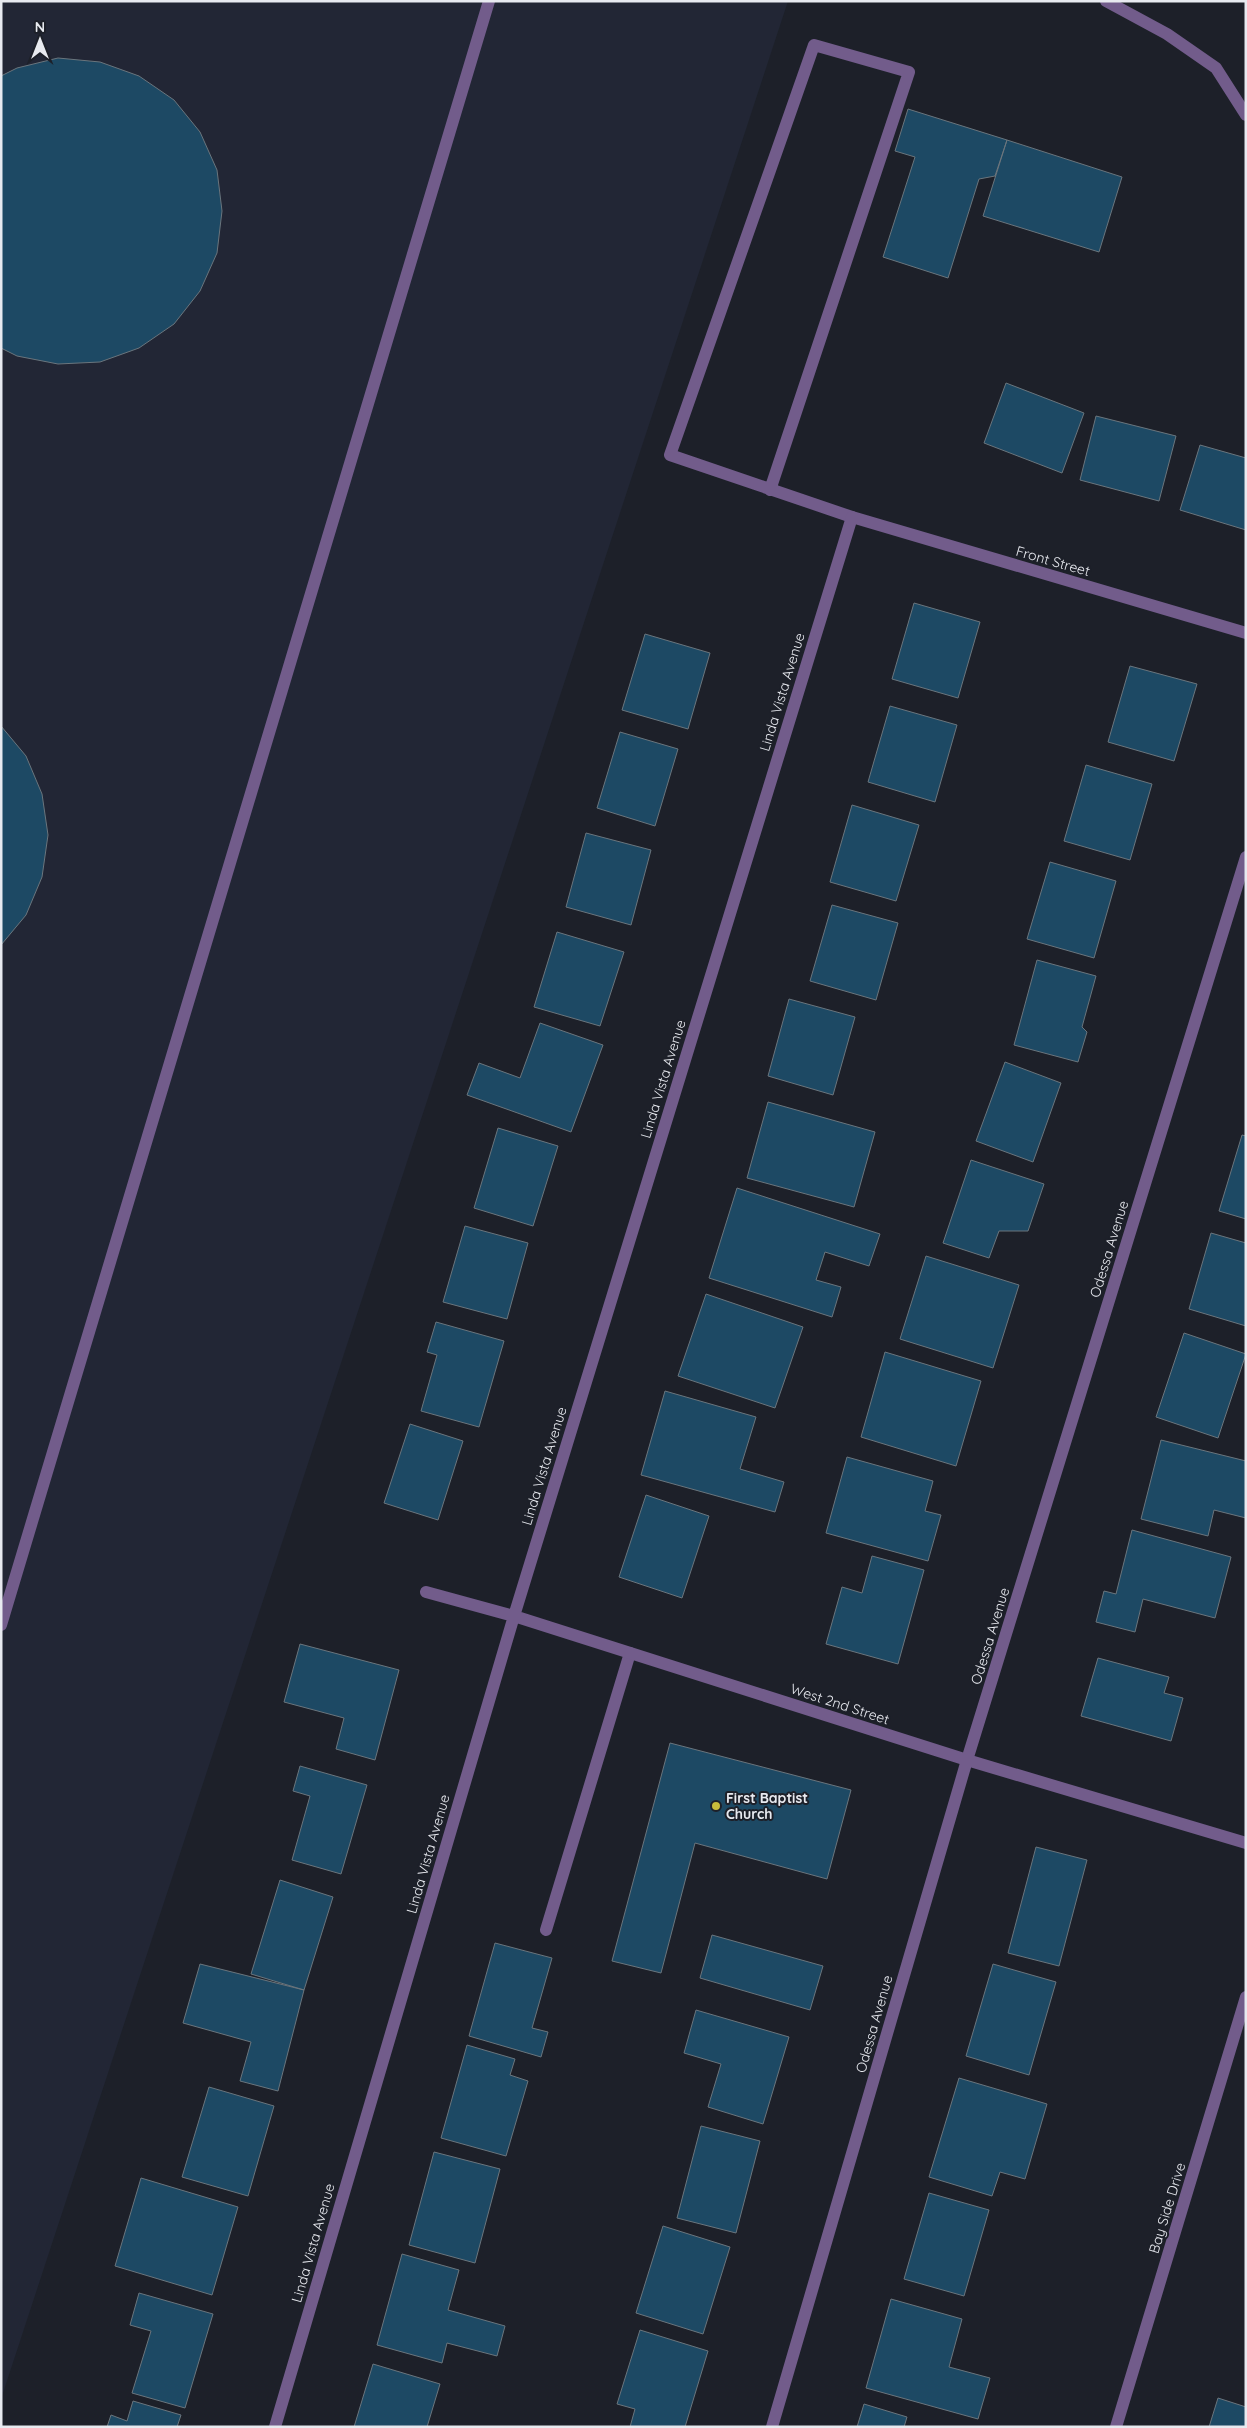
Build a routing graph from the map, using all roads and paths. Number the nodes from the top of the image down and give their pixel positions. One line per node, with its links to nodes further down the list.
1 (489, 1): 10 (street)
2 (1106, 1): 3 (street)
3 (1246, 116)
4 (770, 490): 4 (street, Front Street); 5 (street, Front Street)
5 (852, 518): 6 (street, Front Street); 9 (street, Linda Vista Avenue)
6 (1246, 633)
7 (1246, 857): 12 (street, Odessa Avenue)
8 (426, 1592): 9 (street, West 2nd Street)
9 (514, 1616): 11 (street, West 2nd Street); 16 (street, Linda Vista Avenue)
10 (1, 1625)
11 (630, 1653): 12 (street, West 2nd Street); 14 (street)
12 (967, 1760): 13 (street, West 2nd Street); 17 (street, Odessa Avenue)
13 (1246, 1843)
14 (546, 1930)
15 (1246, 1997): 18 (street, Bay Side Drive)
16 (275, 2427)
17 (772, 2427)
18 (1116, 2427)

